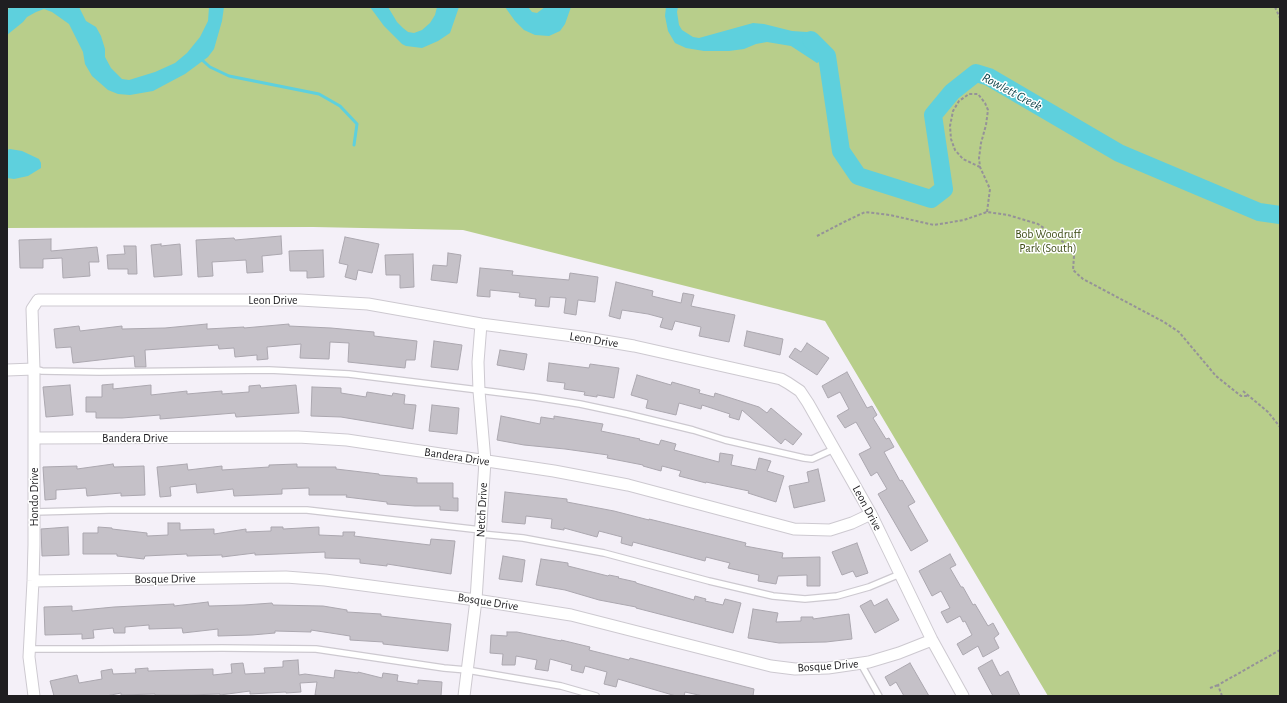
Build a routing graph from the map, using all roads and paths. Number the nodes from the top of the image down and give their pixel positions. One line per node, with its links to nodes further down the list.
1 (1275, 7): 2 (path)
2 (1280, 18)
3 (980, 167): 3 (path); 4 (path)
4 (987, 212): 5 (path); 12 (path)
5 (817, 236)
6 (38, 300): 7 (street, Leon Drive); 8 (street, Hondo Drive)
7 (481, 324): 10 (street, Netch Drive); 15 (street, Leon Drive)
8 (34, 369): 9 (street); 10 (lane); 14 (street, Hondo Drive)
9 (7, 370)
10 (479, 391): 15 (lane); 16 (street, Netch Drive)
11 (1243, 391): 12 (path)
12 (1249, 396): 13 (path)
13 (1280, 427)
14 (34, 438): 16 (street, Bandera Drive); 17 (street, Hondo Drive)
15 (834, 449): 18 (street, Leon Drive)
16 (485, 461): 18 (street, Bandera Drive); 19 (street, Netch Drive)
17 (34, 512): 19 (lane); 21 (street, Hondo Drive)
18 (871, 514): 20 (street, Leon Drive)
19 (481, 532): 20 (lane); 22 (street, Netch Drive)
20 (900, 574): 23 (street, Leon Drive)
21 (33, 581): 22 (street, Bosque Drive); 24 (street, Hondo Drive)
22 (476, 600): 26 (street, Bosque Drive); 27 (street, Netch Drive)
23 (932, 640): 26 (street, Bosque Drive); 34 (street, Leon Drive)
24 (30, 649): 27 (lane); 30 (street, Hondo Drive)
25 (1280, 650): 28 (path)
26 (861, 664): 33 (lane)
27 (467, 670): 31 (street, Netch Drive); 32 (lane)
28 (1218, 685): 29 (path); 35 (path)
29 (1210, 688)
30 (34, 696)
31 (464, 696)
32 (596, 696)
33 (879, 696)
34 (963, 696)
35 (1222, 696)

